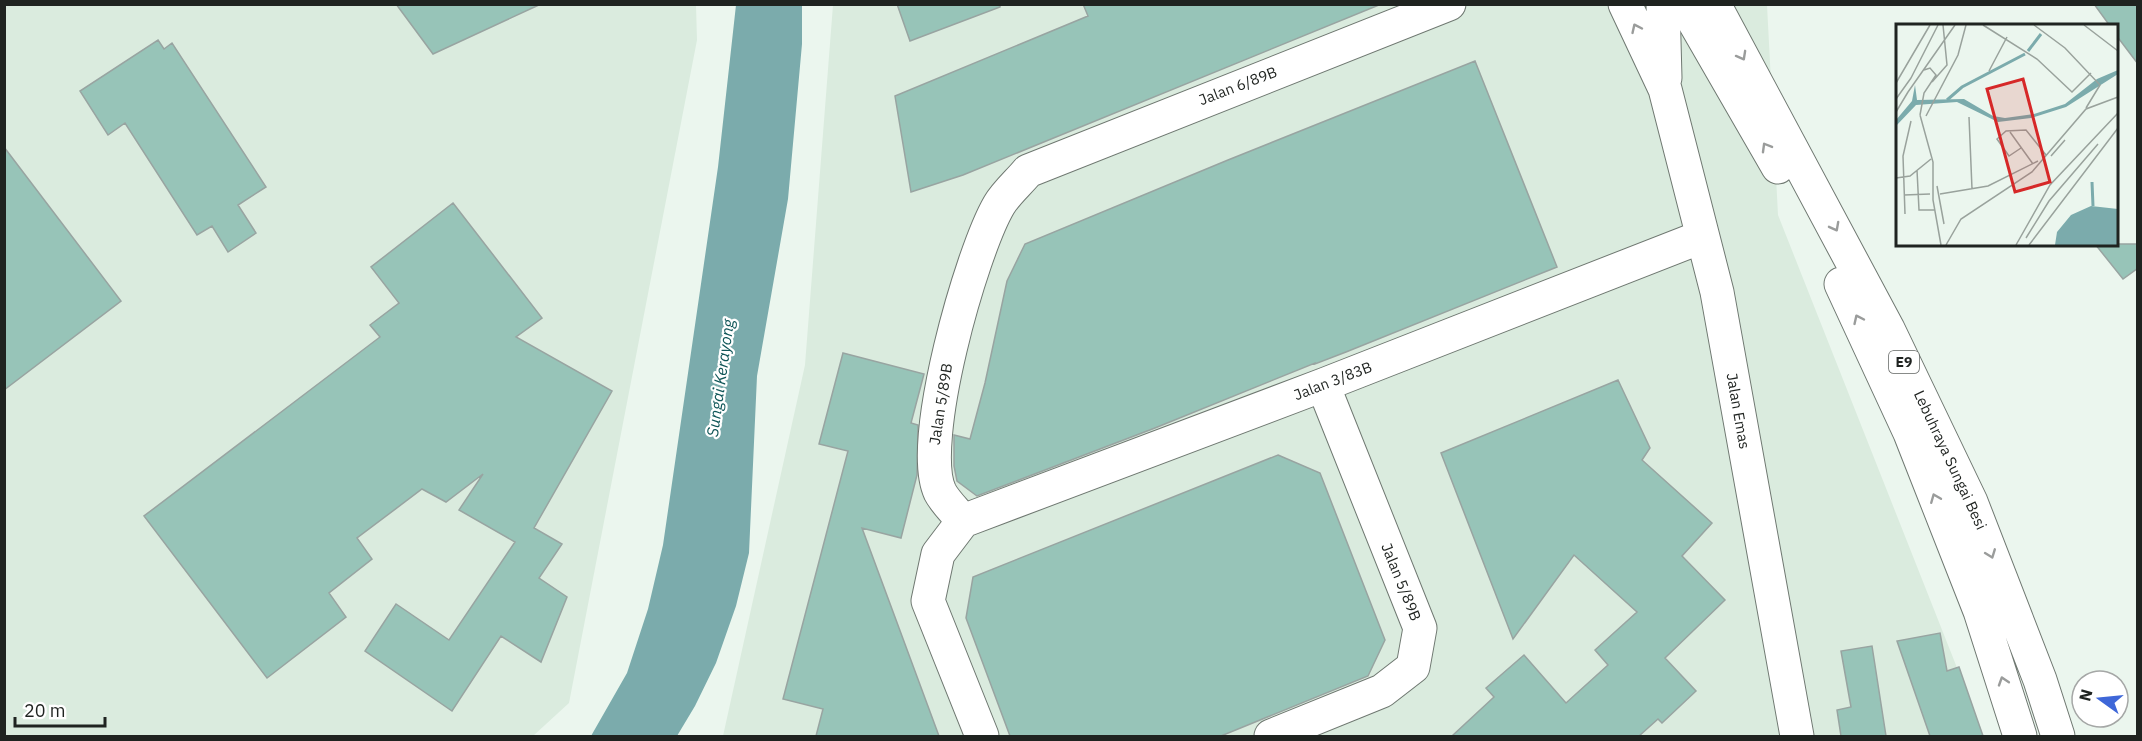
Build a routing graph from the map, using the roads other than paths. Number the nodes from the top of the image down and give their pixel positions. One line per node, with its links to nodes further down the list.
1 (1449, 4): 7 (main road, Jalan 6/89B)
2 (1625, 4): 6 (main road, Jalan Emas, one-way to 2)
3 (1664, 4): 6 (main road, Jalan Emas)
4 (1684, 4): 14 (main road, Lebuhraya Sungai Besi / E9, one-way to 4)
5 (1714, 4): 15 (main road, Lebuhraya Sungai Besi / E9, one-way to 15)
6 (1665, 89): 8 (main road, Jalan Emas)
7 (1028, 171): 10 (main road, Jalan 5/89B)
8 (1701, 237): 9 (main road, Jalan 3/83B); 13 (main road, Jalan Emas)
9 (1323, 385): 10 (main road, Jalan 3/83B); 12 (main road, Jalan 5/89B)
10 (963, 521): 11 (main road)
11 (982, 736)
12 (1271, 736)
13 (1797, 736)
14 (2020, 736)
15 (2058, 736)

